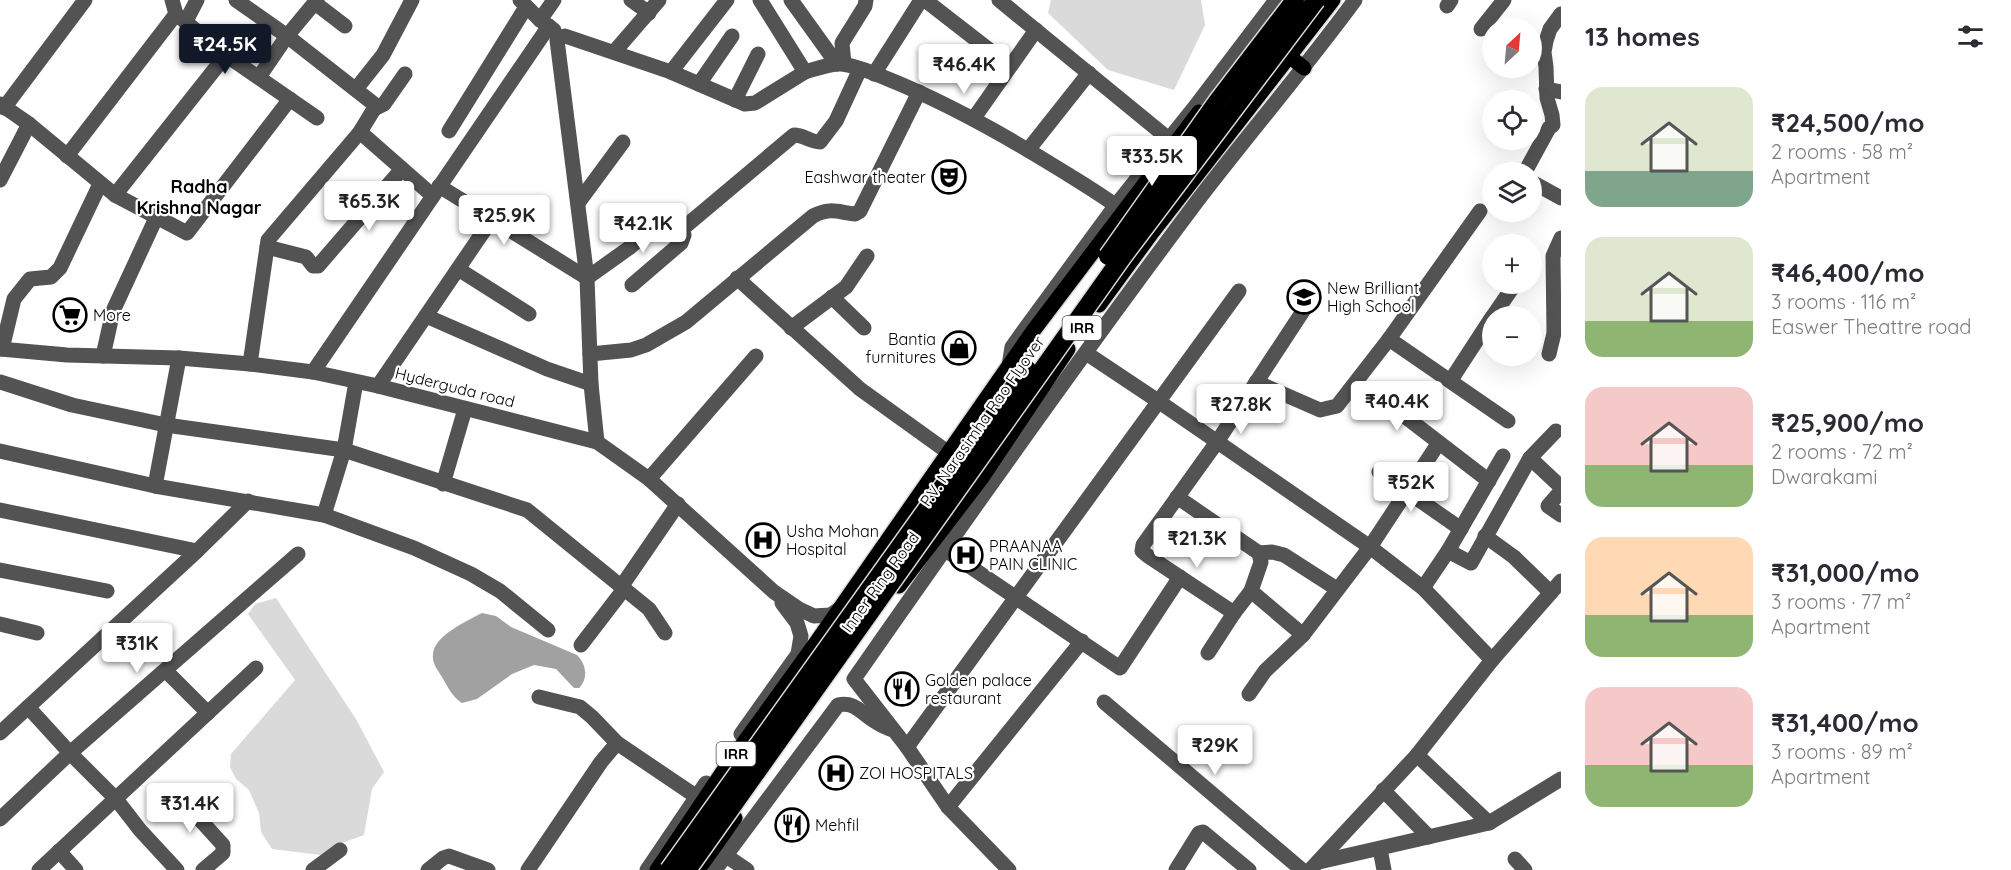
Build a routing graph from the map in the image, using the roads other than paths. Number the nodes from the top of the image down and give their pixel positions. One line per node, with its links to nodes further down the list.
1 (85, 0): 53 (street)
2 (197, 0): 23 (street)
3 (412, 0): 48 (street)
4 (554, 0): 29 (street)
5 (631, 0): 24 (street)
6 (659, 0): 24 (street)
7 (728, 0): 42 (street)
8 (760, 0): 43 (street)
9 (791, 0): 38 (street)
10 (866, 0): 38 (street)
11 (923, 0): 39 (street); 41 (street)
12 (1276, 0): 62 (street)
13 (1284, 0): 62 (main road, Inner Ring Road / IRR)
14 (1295, 0): 207 (highway, P.V. Narasimha Rao Flyover, bridge)
15 (1316, 0): 208 (highway, P.V. Narasimha Rao Flyover, bridge)
16 (1333, 0): 37 (main road, Inner Ring Road / IRR)
17 (1355, 0): 40 (street)
18 (1504, 0): 27 (street)
19 (316, 2): 26 (street); 31 (street)
20 (245, 3): 31 (street)
21 (523, 3): 29 (street); 59 (street)
22 (1009, 3): 30 (street)
23 (178, 12): 36 (street); 64 (street)
24 (649, 12): 34 (street)
25 (1561, 14): 28 (street)
26 (345, 26)
27 (1481, 29)
28 (1550, 29): 33 (street); 49 (street)
29 (553, 30): 34 (street); 70 (street); 73 (street)
30 (1036, 30): 39 (street); 44 (street)
31 (287, 36): 46 (street); 48 (street)
32 (732, 36): 47 (street)
33 (1542, 39)
34 (615, 51): 42 (street)
35 (758, 54): 52 (street)
36 (226, 55): 46 (street); 71 (street)
37 (1289, 56): 40 (main road); 79 (main road, Inner Ring Road / IRR)
38 (838, 58): 41 (street); 43 (street)
39 (1010, 66): 56 (street)
40 (1304, 68): 98 (street)
41 (867, 71): 50 (street); 78 (street)
42 (671, 72): 47 (street)
43 (805, 72): 52 (street)
44 (1089, 73): 62 (street); 63 (street)
45 (405, 74): 54 (street)
46 (259, 77): 51 (street)
47 (699, 84): 52 (street)
48 (356, 89): 54 (street)
49 (1554, 90): 58 (street)
50 (919, 92): 56 (street); 85 (street)
51 (290, 99): 55 (street); 76 (street)
52 (735, 100)
53 (2, 106): 57 (street)
54 (374, 109): 60 (street)
55 (317, 118)
56 (974, 118): 63 (street)
57 (29, 124): 64 (street); 67 (street)
58 (1557, 127): 65 (street)
59 (449, 131)
60 (360, 132): 66 (street); 81 (street)
61 (623, 142): 73 (street)
62 (1172, 142): 74 (main road, Inner Ring Road / IRR)
63 (1028, 150): 74 (street)
64 (67, 156): 68 (street)
65 (1530, 162)
66 (402, 169): 70 (street); 81 (street)
67 (0, 180)
68 (100, 184): 71 (street); 97 (street)
69 (1542, 188): 72 (street)
70 (436, 191): 77 (street); 105 (street)
71 (115, 195): 76 (street)
72 (1561, 198)
73 (578, 203): 84 (street)
74 (1121, 208): 79 (street); 123 (main road, Inner Ring Road / IRR)
75 (1480, 211): 96 (street)
76 (156, 218): 101 (street)
77 (492, 219): 83 (street); 84 (street)
78 (681, 230): 84 (street); 86 (street)
79 (1151, 234): 195 (main road, Inner Ring Road / IRR)
80 (1561, 238): 95 (street)
81 (267, 247): 104 (street)
82 (867, 256): 88 (street)
83 (458, 269): 90 (street); 91 (street)
84 (587, 278): 99 (street)
85 (737, 278): 92 (street); 99 (street)
86 (632, 285)
87 (1239, 291): 112 (street)
88 (832, 297): 92 (street); 93 (street)
89 (1308, 305): 109 (street)
90 (529, 314)
91 (426, 316): 110 (street); 111 (street)
92 (791, 328): 123 (street)
93 (864, 328)
94 (1482, 334): 106 (street)
95 (1558, 336): 100 (street)
96 (1389, 339): 106 (street); 109 (street)
97 (1, 349): 101 (street, Hyderguda road)
98 (1086, 353): 112 (street); 142 (street)
99 (590, 354): 110 (street)
100 (1548, 354)
101 (103, 356): 103 (street, Hyderguda road)
102 (756, 356): 127 (street)
103 (179, 358): 104 (street, Hyderguda road); 116 (street)
104 (250, 364): 105 (street, Hyderguda road)
105 (313, 372): 108 (street, Hyderguda road)
106 (1451, 380): 115 (street)
107 (0, 382): 116 (street)
108 (356, 382): 111 (street, Hyderguda road); 121 (street)
109 (1256, 382): 119 (street)
110 (591, 384): 118 (street)
111 (378, 386): 114 (street, Hyderguda road)
112 (1158, 401): 119 (street); 158 (street)
113 (1394, 408): 120 (street)
114 (465, 409): 118 (street, Hyderguda road); 129 (street)
115 (1508, 421)
116 (166, 424): 121 (street); 130 (street)
117 (1556, 430): 125 (street)
118 (597, 442): 127 (street, Hyderguda road)
119 (1216, 442): 133 (street); 141 (street)
120 (1438, 444): 128 (street); 132 (street)
121 (344, 450): 129 (street); 137 (street)
122 (0, 451): 130 (street)
123 (948, 453): 159 (main road, Inner Ring Road / IRR)
124 (1503, 456): 128 (street)
125 (1530, 458): 131 (street); 140 (street)
126 (1379, 472): 132 (street)
127 (649, 479): 135 (street, Hyderguda road)
128 (1488, 481): 139 (street)
129 (443, 484): 152 (street)
130 (154, 486): 134 (street)
131 (1561, 489): 138 (street)
132 (1407, 490): 139 (street); 141 (street)
133 (1177, 497): 145 (street); 150 (street)
134 (248, 501): 137 (street); 143 (street)
135 (678, 504): 152 (street); 157 (street, Hyderguda road)
136 (0, 510): 143 (street)
137 (324, 515): 162 (street)
138 (1561, 515)
139 (1461, 529): 144 (street)
140 (1485, 536): 144 (street); 151 (street)
141 (1370, 548): 147 (street); 148 (street)
142 (944, 549): 158 (street); 177 (street)
143 (197, 551): 175 (street)
144 (1448, 551): 153 (street)
145 (1259, 553): 154 (street); 156 (street)
146 (298, 554): 171 (street)
147 (1386, 561): 148 (street); 153 (street)
148 (1352, 568): 154 (street)
149 (0, 570): 155 (street)
150 (1180, 577): 160 (street); 166 (street)
151 (1556, 587): 169 (street)
152 (623, 588): 164 (street); 167 (street)
153 (1423, 588): 169 (street)
154 (1336, 589): 165 (street)
155 (107, 591)
156 (1251, 591): 160 (street); 165 (street)
157 (774, 592): 159 (street, Hyderguda road); 185 (street)
158 (1016, 599): 166 (street); 180 (street)
159 (838, 610): 206 (main road, Inner Ring Road / IRR)
160 (1234, 613): 168 (street)
161 (0, 624): 163 (street)
162 (548, 630)
163 (37, 633)
164 (665, 633)
165 (1303, 635): 172 (street)
166 (1082, 641): 188 (street)
167 (581, 645)
168 (1208, 653)
169 (1492, 660): 182 (street)
170 (256, 668): 176 (street)
171 (166, 671): 176 (street); 181 (street)
172 (1249, 694)
173 (539, 697): 179 (street)
174 (1104, 702): 215 (street)
175 (28, 706): 178 (street); 181 (street)
176 (208, 713): 186 (street)
177 (895, 732): 180 (street); 195 (street)
178 (0, 733)
179 (617, 743): 185 (street); 204 (street)
180 (907, 747): 188 (street)
181 (70, 753): 186 (street); 189 (street)
182 (1417, 755): 184 (street); 190 (street)
183 (1561, 779): 190 (street)
184 (1383, 790): 191 (street); 196 (street)
185 (697, 797): 205 (street)
186 (116, 799): 194 (street); 199 (street)
187 (183, 801): 200 (street)
188 (948, 807): 212 (street)
189 (0, 819)
190 (1489, 823): 191 (street)
191 (1429, 837): 192 (street)
192 (1380, 849): 196 (street); 216 (street)
193 (339, 850): 201 (street)
194 (59, 851): 197 (street); 198 (street)
195 (720, 851): 209 (main road, Inner Ring Road / IRR); 210 (street); 211 (street)
196 (1324, 865)
197 (39, 870)
198 (76, 870)
199 (177, 870)
200 (203, 870)
201 (314, 870)
202 (428, 870): 203 (street)
203 (488, 870)
204 (528, 870)
205 (647, 870)
206 (657, 870)
207 (669, 870)
208 (687, 870)
209 (698, 870)
210 (716, 870)
211 (747, 870)
212 (1009, 870)
213 (1176, 870): 214 (street)
214 (1249, 870)
215 (1302, 870)
216 (1384, 870)

